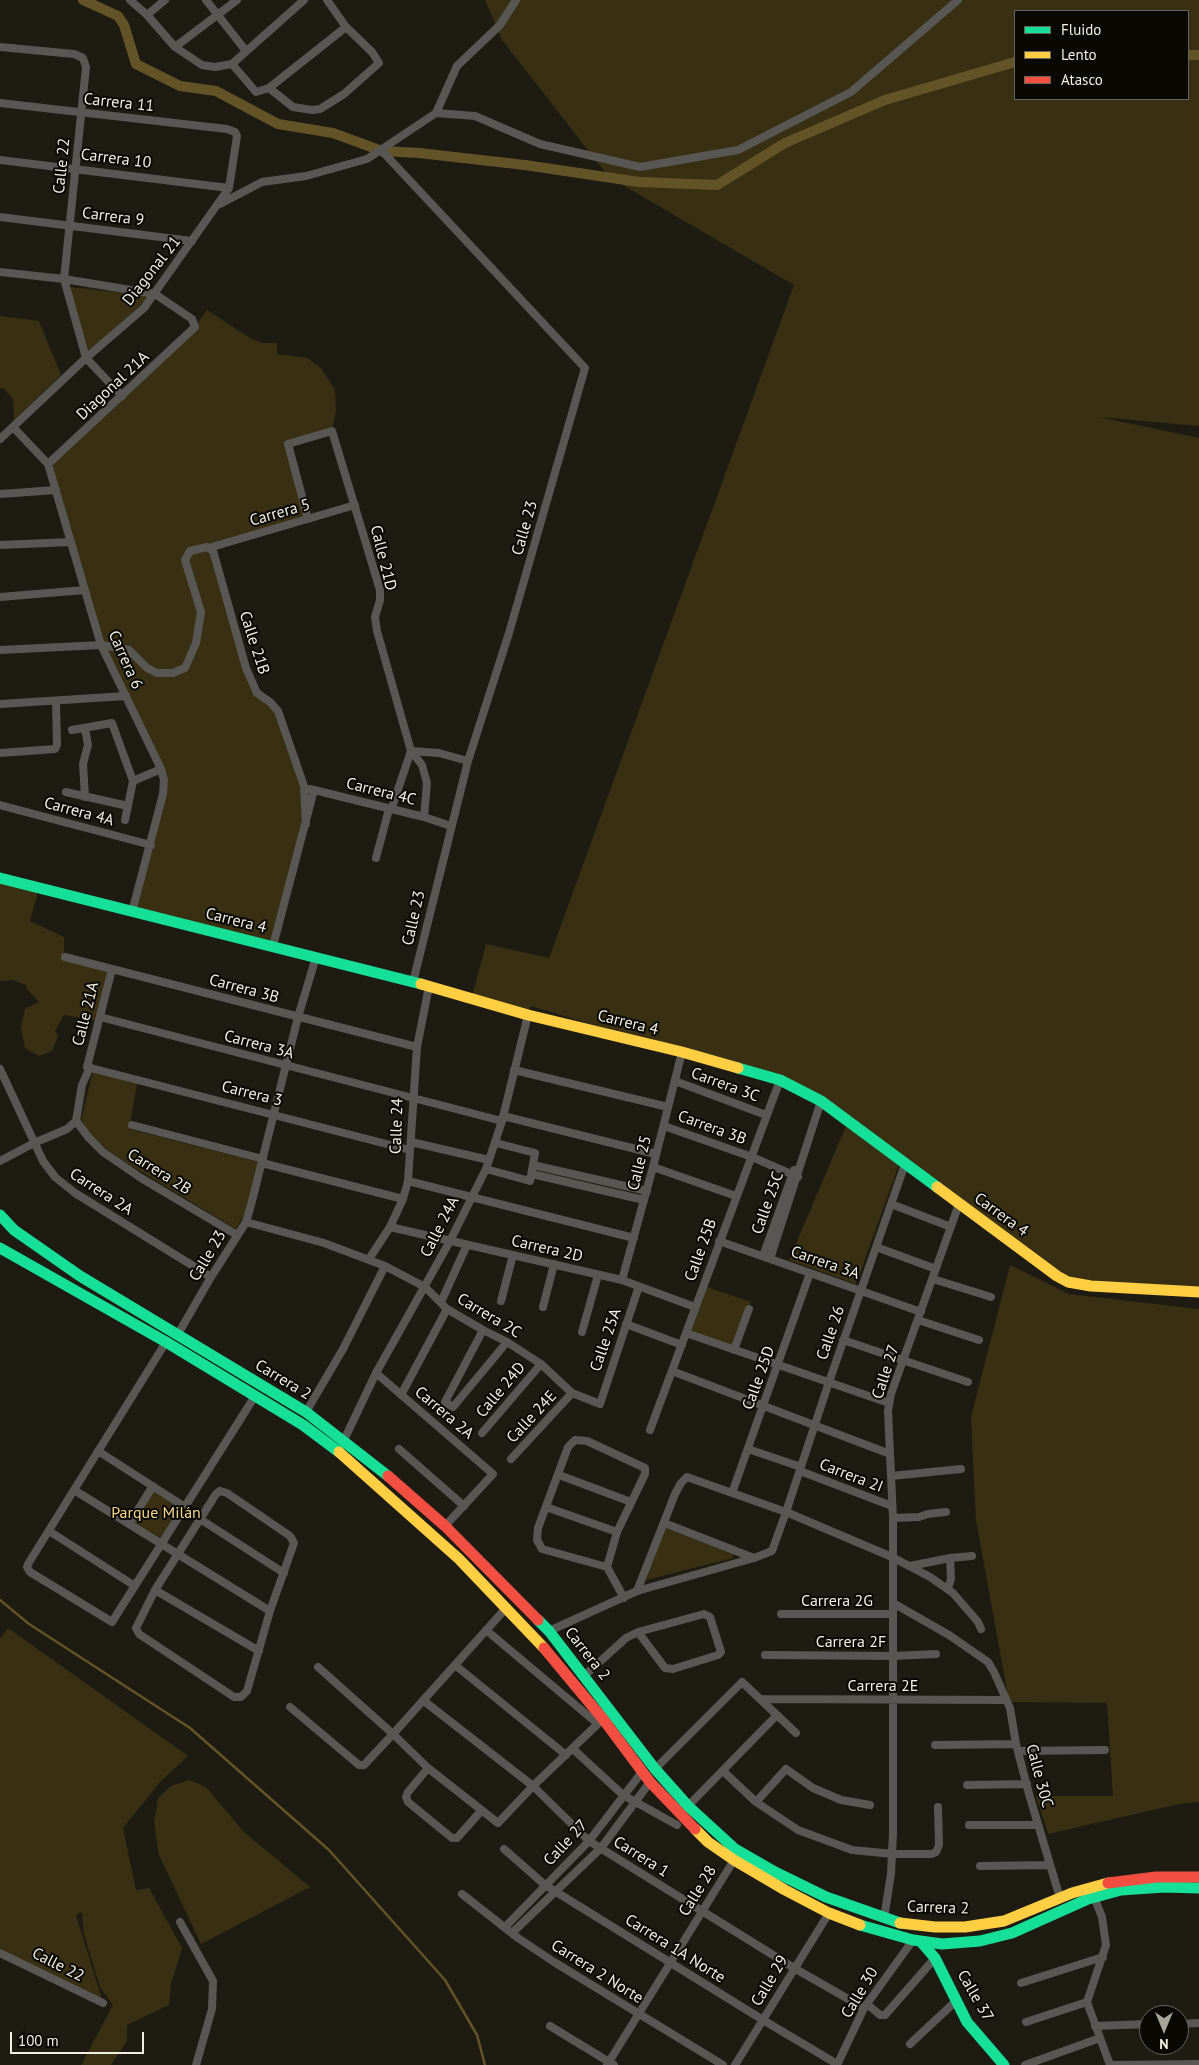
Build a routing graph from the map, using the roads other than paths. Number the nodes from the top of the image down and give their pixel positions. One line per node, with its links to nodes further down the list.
1 (130, 0): 9 (street)
2 (165, 0): 9 (street)
3 (206, 0): 10 (street)
4 (237, 0): 10 (street)
5 (304, 0): 14 (street)
6 (327, 0): 11 (street)
7 (516, 0): 19 (street)
8 (958, 0): 19 (street)
9 (147, 15): 13 (street)
10 (217, 15): 13 (street); 14 (street)
11 (346, 27): 16 (street); 16 (street)
12 (0, 47): 18 (street, Calle 22)
13 (176, 47): 15 (street)
14 (246, 51): 15 (street)
15 (232, 64): 16 (street)
16 (269, 88)
17 (0, 103): 18 (street, Carrera 11)
18 (81, 112): 20 (street, Carrera 11); 23 (street, Calle 22)
19 (436, 113): 25 (street)
20 (235, 132): 24 (street, Diagonal 21)
21 (382, 151): 55 (street, Calle 23)
22 (0, 160): 23 (street, Carrera 10)
23 (76, 168): 24 (street, Carrera 10); 27 (street, Calle 22)
24 (229, 188): 25 (street, Diagonal 21)
25 (216, 206): 28 (street, Diagonal 21)
26 (0, 217): 27 (street, Carrera 9)
27 (69, 225): 28 (street, Carrera 9); 30 (street, Calle 22)
28 (192, 241): 31 (street, Diagonal 21)
29 (0, 272): 30 (street)
30 (64, 279): 31 (street); 32 (street, Calle 22)
31 (155, 294): 32 (street, Diagonal 21); 33 (street, Diagonal 21A)
32 (86, 358): 33 (street); 34 (street, Diagonal 21)
33 (122, 396): 36 (street, Diagonal 21A)
34 (13, 427): 35 (street, Diagonal 21); 36 (street, Carrera 6)
35 (0, 439)
36 (48, 464): 37 (street, Carrera 6)
37 (56, 490): 38 (street); 41 (street, Carrera 6)
38 (0, 494)
39 (355, 505): 40 (street, Carrera 5); 40 (street, Calle 21D); 53 (street, Calle 21D)
40 (308, 519): 43 (street, Carrera 5)
41 (70, 542): 42 (street); 44 (street, Carrera 6)
42 (0, 545)
43 (213, 549): 46 (street, Carrera 5); 58 (street, Calle 21B)
44 (85, 590): 45 (street); 46 (street, Carrera 6)
45 (0, 597)
46 (101, 645): 47 (street); 48 (street, Carrera 6)
47 (0, 650)
48 (126, 696): 49 (street); 56 (street, Carrera 6)
49 (56, 701): 50 (street); 54 (street)
50 (0, 704)
51 (85, 728): 52 (street); 57 (street); 61 (street)
52 (72, 730)
53 (411, 751): 55 (street); 64 (street); 65 (street, Calle 21D)
54 (0, 753)
55 (468, 761): 68 (street, Calle 23)
56 (161, 769): 57 (street); 69 (street, Carrera 6)
57 (133, 781): 63 (street)
58 (304, 786): 59 (street, Carrera 4C); 67 (street, Calle 21B)
59 (314, 790): 64 (street, Carrera 4C); 67 (street, Calle 21B)
60 (66, 792): 61 (street)
61 (85, 796): 63 (street)
62 (0, 806): 69 (street, Carrera 4A)
63 (128, 806): 66 (street)
64 (390, 809): 65 (street, Carrera 4C); 70 (street)
65 (424, 817): 68 (street, Carrera 4C)
66 (124, 820)
67 (306, 824): 73 (street, Calle 21B)
68 (451, 826): 77 (street, Calle 23)
69 (151, 845): 72 (street, Carrera 6)
70 (376, 858)
71 (0, 878): 72 (main road, Carrera 4)
72 (132, 912): 73 (main road, Carrera 4)
73 (273, 946): 75 (main road, Carrera 4)
74 (65, 957): 76 (street, Carrera 3B)
75 (316, 957): 77 (main road, Carrera 4); 81 (street, Calle 23)
76 (112, 969): 80 (street, Calle 21A); 81 (street, Carrera 3B)
77 (413, 982): 78 (main road, Carrera 4)
78 (429, 986): 79 (main road, Carrera 4); 82 (street, Calle 24)
79 (528, 1015): 83 (main road, Carrera 4); 87 (street, Calle 24A)
80 (100, 1017): 84 (street, Carrera 3A); 85 (street, Calle 21A)
81 (298, 1017): 82 (street, Carrera 3B); 84 (street, Calle 23)
82 (416, 1047): 90 (street, Calle 24)
83 (682, 1052): 88 (main road, Carrera 4); 89 (street, Calle 25)
84 (287, 1066): 90 (street, Carrera 3A); 93 (street, Calle 23)
85 (89, 1067): 93 (street, Carrera 3); 96 (street, Calle 21A)
86 (0, 1069): 99 (street, Carrera 2A)
87 (514, 1070): 92 (street, Carrera 3B); 95 (street, Calle 24A)
88 (780, 1080): 91 (main road, Carrera 4); 94 (street, Calle 25B)
89 (675, 1081): 92 (street, Calle 25); 94 (street, Carrera 3C)
90 (412, 1098): 95 (street); 101 (street, Calle 24)
91 (821, 1101): 107 (main road, Carrera 4); 112 (street, Calle 25C)
92 (668, 1107): 98 (street, Calle 25)
93 (275, 1114): 101 (street, Carrera 3); 106 (street, Calle 23)
94 (766, 1115): 103 (street, Calle 25B)
95 (502, 1119): 100 (street, Calle 24A); 102 (street)
96 (76, 1121): 99 (street); 125 (street, Carrera 2B)
97 (132, 1125): 106 (street)
98 (664, 1126): 102 (street, Calle 25); 103 (street, Carrera 3B)
99 (34, 1143): 105 (street); 140 (street, Carrera 2A)
100 (496, 1143): 104 (street, Calle 24A); 108 (street)
101 (411, 1146): 104 (street); 113 (street, Calle 24)
102 (656, 1154): 109 (street, Calle 25)
103 (752, 1157): 112 (street); 116 (street, Calle 25B)
104 (489, 1160): 110 (street, Calle 24A)
105 (0, 1161)
106 (263, 1161): 117 (street); 122 (street, Calle 23)
107 (905, 1164): 119 (street, Calle 26); 120 (main road, Carrera 4)
108 (533, 1165): 111 (street); 114 (street)
109 (653, 1167): 114 (street, Calle 25); 116 (street)
110 (486, 1169): 111 (street); 115 (street, Calle 24A)
111 (532, 1174): 118 (street)
112 (795, 1175): 133 (street, Calle 25C)
113 (408, 1181): 115 (street); 117 (street, Calle 24)
114 (647, 1191): 118 (street, Calle 25)
115 (471, 1196): 126 (street); 127 (street, Calle 24A)
116 (736, 1196): 128 (street, Calle 25B)
117 (403, 1199): 123 (street, Calle 24)
118 (644, 1200): 126 (street, Calle 25)
119 (891, 1204): 124 (street); 130 (street, Calle 26)
120 (959, 1204): 124 (street, Calle 27); 146 (main road, Carrera 4)
121 (0, 1215): 159 (main road, Carrera 2)
122 (246, 1222): 125 (street, Calle 23); 134 (street, Carrera 2C)
123 (390, 1227): 127 (street, Carrera 2D); 134 (street, Calle 24)
124 (951, 1228): 137 (street, Calle 27)
125 (237, 1236): 140 (street, Calle 23)
126 (634, 1238): 142 (street, Calle 25)
127 (450, 1240): 129 (street, Carrera 2D); 144 (street, Calle 24A)
128 (719, 1241): 133 (street, Carrera 3A); 151 (street, Calle 25B)
129 (467, 1244): 132 (street, Carrera 2D); 149 (street)
130 (876, 1247): 137 (street); 145 (street, Calle 26)
131 (0, 1248): 162 (main road, Carrera 2)
132 (513, 1255): 135 (street, Carrera 2D); 148 (street)
133 (766, 1258): 138 (street, Carrera 3A)
134 (369, 1259): 136 (street, Carrera 2C)
135 (554, 1264): 139 (street, Carrera 2D); 150 (street)
136 (385, 1266): 144 (street, Carrera 2C); 179 (street)
137 (936, 1269): 141 (street, Calle 27)
138 (810, 1273): 145 (street, Carrera 3A); 168 (street, Calle 25D)
139 (598, 1275): 142 (street, Carrera 2D); 157 (street)
140 (211, 1277): 159 (street, Calle 23)
141 (933, 1279): 147 (street); 154 (street, Calle 27)
142 (622, 1280): 143 (street, Carrera 2D)
143 (640, 1286): 151 (street, Carrera 2D); 155 (street, Calle 25A)
144 (425, 1287): 149 (street, Carrera 2C); 170 (street, Calle 24A)
145 (860, 1291): 154 (street, Carrera 3A); 160 (street, Calle 26)
146 (1199, 1292)
147 (991, 1297)
148 (501, 1301)
149 (441, 1302): 152 (street, Carrera 2C)
150 (543, 1307)
151 (695, 1307): 158 (street, Calle 25B)
152 (447, 1309): 156 (street, Carrera 2C); 174 (street)
153 (749, 1309): 165 (street)
154 (919, 1316): 161 (street, Carrera 3A); 166 (street, Calle 27)
155 (626, 1324): 164 (street); 177 (street, Calle 25A)
156 (483, 1330): 163 (street, Carrera 2C); 163 (street)
157 (582, 1332)
158 (686, 1333): 164 (street, Calle 25B); 165 (street)
159 (178, 1334): 179 (main road, Carrera 2)
160 (844, 1340): 166 (street); 171 (street, Calle 26)
161 (979, 1340)
162 (166, 1342): 175 (main road, Carrera 2); 186 (street)
163 (507, 1342): 167 (street, Carrera 2C)
164 (682, 1345): 169 (street, Calle 25B)
165 (734, 1350): 168 (street)
166 (904, 1362): 172 (street); 176 (street, Calle 27)
167 (541, 1364): 173 (street, Carrera 2C); 182 (street, Calle 24D)
168 (778, 1366): 171 (street); 178 (street, Calle 25D)
169 (672, 1372): 178 (street); 181 (street, Calle 25B)
170 (376, 1373): 174 (street, Carrera 2A); 183 (street, Calle 24A)
171 (829, 1382): 176 (street); 180 (street, Calle 26)
172 (968, 1382)
173 (572, 1393): 177 (street, Carrera 2C); 188 (street, Calle 24E)
174 (401, 1395): 197 (street, Carrera 2A)
175 (255, 1396): 199 (street); 225 (main road, Carrera 2)
176 (890, 1403): 187 (street, Calle 27)
177 (600, 1404)
178 (763, 1406): 180 (street); 185 (street, Calle 25D)
179 (306, 1412): 183 (main road, Carrera 2)
180 (814, 1426): 187 (street); 189 (street, Calle 26)
181 (650, 1430)
182 (482, 1434)
183 (344, 1440): 207 (main road, Carrera 2)
184 (399, 1449): 197 (street)
185 (748, 1449): 189 (street, Carrera 2I); 195 (street, Calle 25D)
186 (98, 1451): 193 (street); 194 (street)
187 (890, 1454): 192 (street, Calle 27)
188 (511, 1459)
189 (800, 1469): 198 (street, Carrera 2I); 201 (street, Calle 26)
190 (961, 1469): 192 (street)
191 (558, 1475): 196 (street); 196 (street); 200 (street)
192 (891, 1476): 198 (street, Calle 27)
193 (153, 1486): 199 (street); 206 (street)
194 (74, 1490): 206 (street); 208 (street)
195 (732, 1492): 201 (street); 205 (street)
196 (631, 1502): 209 (street)
197 (464, 1506): 207 (street)
198 (892, 1506): 203 (street, Calle 27)
199 (185, 1507): 210 (street)
200 (546, 1507): 209 (street); 217 (street)
201 (786, 1512): 213 (street); 214 (street, Calle 26)
202 (946, 1512): 203 (street)
203 (893, 1518): 213 (street, Calle 27)
204 (200, 1519): 211 (street); 218 (street); 218 (street)
205 (664, 1523): 214 (street); 222 (street)
206 (129, 1524): 210 (street)
207 (445, 1526): 232 (main road, Carrera 2)
208 (49, 1531): 219 (street); 219 (street)
209 (617, 1532): 217 (street)
210 (162, 1544): 211 (street); 219 (street)
211 (179, 1555): 221 (street); 226 (street)
212 (972, 1556): 215 (street)
213 (892, 1557): 216 (street); 224 (street, Calle 27)
214 (754, 1558): 222 (street, Calle 26)
215 (950, 1558): 216 (street); 220 (street)
216 (910, 1566): 220 (street)
217 (607, 1567): 223 (street)
218 (284, 1573): 226 (street)
219 (135, 1586)
220 (948, 1588): 229 (street)
221 (155, 1590): 235 (street); 235 (street)
222 (637, 1592): 223 (street, Calle 26)
223 (624, 1598): 232 (street, Calle 26)
224 (893, 1603): 228 (street, Calle 27); 245 (street, Calle 30C)
225 (507, 1608): 230 (street); 233 (main road, Carrera 2)
226 (270, 1611): 235 (street)
227 (781, 1614): 228 (street, Carrera 2G)
228 (893, 1614): 239 (street, Calle 27)
229 (981, 1629)
230 (486, 1630): 240 (street); 249 (street)
231 (638, 1632): 231 (street); 242 (street)
232 (551, 1634): 233 (main road); 234 (main road, Carrera 2)
233 (541, 1645): 237 (main road, Carrera 2)
234 (562, 1648): 237 (main road); 242 (main road, Carrera 2)
235 (259, 1651)
236 (936, 1654): 239 (street, Carrera 2F)
237 (550, 1655): 249 (main road, Carrera 2)
238 (765, 1655): 239 (street, Carrera 2F)
239 (894, 1656): 244 (street, Calle 27)
240 (455, 1665): 246 (street); 256 (street)
241 (318, 1667): 251 (street)
242 (584, 1676): 258 (main road, Carrera 2)
243 (760, 1699): 244 (street, Carrera 2E); 248 (street); 258 (street)
244 (894, 1700): 245 (street, Carrera 2E); 278 (street, Calle 27)
245 (1005, 1700): 253 (street, Calle 30C)
246 (424, 1701): 251 (street); 264 (street, Carrera 1)
247 (290, 1707): 251 (street)
248 (777, 1715): 250 (street); 259 (street)
249 (601, 1721): 254 (street); 260 (main road, Carrera 2)
250 (796, 1733)
251 (393, 1734): 257 (street)
252 (935, 1745): 253 (street)
253 (1017, 1748): 255 (street); 262 (street, Calle 30C)
254 (573, 1749): 256 (street); 265 (street)
255 (1105, 1750)
256 (566, 1755): 264 (street)
257 (428, 1768): 271 (street); 271 (street)
258 (655, 1769): 269 (main road, Carrera 2)
259 (723, 1771): 267 (street); 269 (street)
260 (642, 1772): 261 (main road, Carrera 2); 265 (street, Calle 27)
261 (650, 1782): 266 (street, Calle 27); 279 (main road, Carrera 2)
262 (1027, 1784): 263 (street); 274 (street, Calle 30C)
263 (967, 1785)
264 (533, 1786): 271 (street); 275 (street, Carrera 1)
265 (623, 1795): 266 (street); 275 (street, Calle 27)
266 (636, 1802): 272 (street); 276 (street, Calle 27)
267 (756, 1802): 268 (street); 278 (street)
268 (870, 1805)
269 (688, 1806): 291 (main road, Carrera 2)
270 (938, 1807): 278 (street)
271 (481, 1811)
272 (677, 1825)
273 (969, 1825): 274 (street)
274 (1038, 1825): 281 (street, Calle 30C)
275 (589, 1841): 276 (street, Carrera 1); 283 (street, Calle 27)
276 (601, 1848): 285 (street, Calle 27); 289 (street, Carrera 1)
277 (504, 1849): 283 (street, Carrera 1A Norte)
278 (893, 1854): 291 (street, Calle 27)
279 (734, 1860): 289 (street, Calle 28); 290 (main road, Carrera 2)
280 (980, 1866): 281 (street)
281 (1050, 1866): 288 (street, Calle 30C)
282 (1199, 1877): 288 (main road, Carrera 2)
283 (545, 1885): 285 (street, Carrera 1A Norte); 293 (street, Calle 27)
284 (1199, 1888): 287 (main road, Carrera 2)
285 (556, 1891): 294 (street, Calle 27); 299 (street, Carrera 1A Norte)
286 (462, 1894): 293 (street, Carrera 2 Norte)
287 (1094, 1897): 295 (main road, Carrera 2); 297 (street)
288 (1060, 1898): 291 (main road, Carrera 2)
289 (702, 1911): 299 (street, Calle 28); 300 (street, Carrera 1)
290 (829, 1913): 295 (main road, Carrera 2); 300 (street, Calle 29)
291 (884, 1918)
292 (180, 1922): 316 (street)
293 (505, 1928): 294 (street, Carrera 2 Norte)
294 (512, 1933): 306 (street, Carrera 2 Norte)
295 (917, 1941): 298 (main road, Calle 37); 305 (street, Calle 30)
296 (0, 1953): 304 (street, Calle 22)
297 (1103, 1957): 301 (street); 303 (street)
298 (935, 1958): 302 (main road, Calle 37); 305 (street, Carrera 1)
299 (671, 1962): 306 (street, Calle 28); 307 (street, Carrera 1A Norte)
300 (794, 1968): 305 (street, Carrera 1); 307 (street, Calle 29)
301 (1021, 1983)
302 (956, 2001): 313 (street); 320 (main road, Calle 37)
303 (1087, 2002): 308 (street); 311 (street)
304 (102, 2003)
305 (866, 2006): 319 (street, Calle 30)
306 (638, 2015): 314 (street, Calle 28); 317 (street, Carrera 2 Norte)
307 (762, 2020): 318 (street, Calle 29); 319 (street, Carrera 1A Norte)
308 (1026, 2022)
309 (1139, 2024): 311 (street)
310 (550, 2026): 314 (street)
311 (1095, 2026): 312 (street)
312 (1100, 2038): 321 (street); 322 (street)
313 (910, 2044)
314 (610, 2064)
315 (1199, 2064): 322 (street)
316 (196, 2065)
317 (723, 2065)
318 (735, 2065)
319 (837, 2065)
320 (1004, 2065)
321 (1025, 2065)
322 (1110, 2065)

